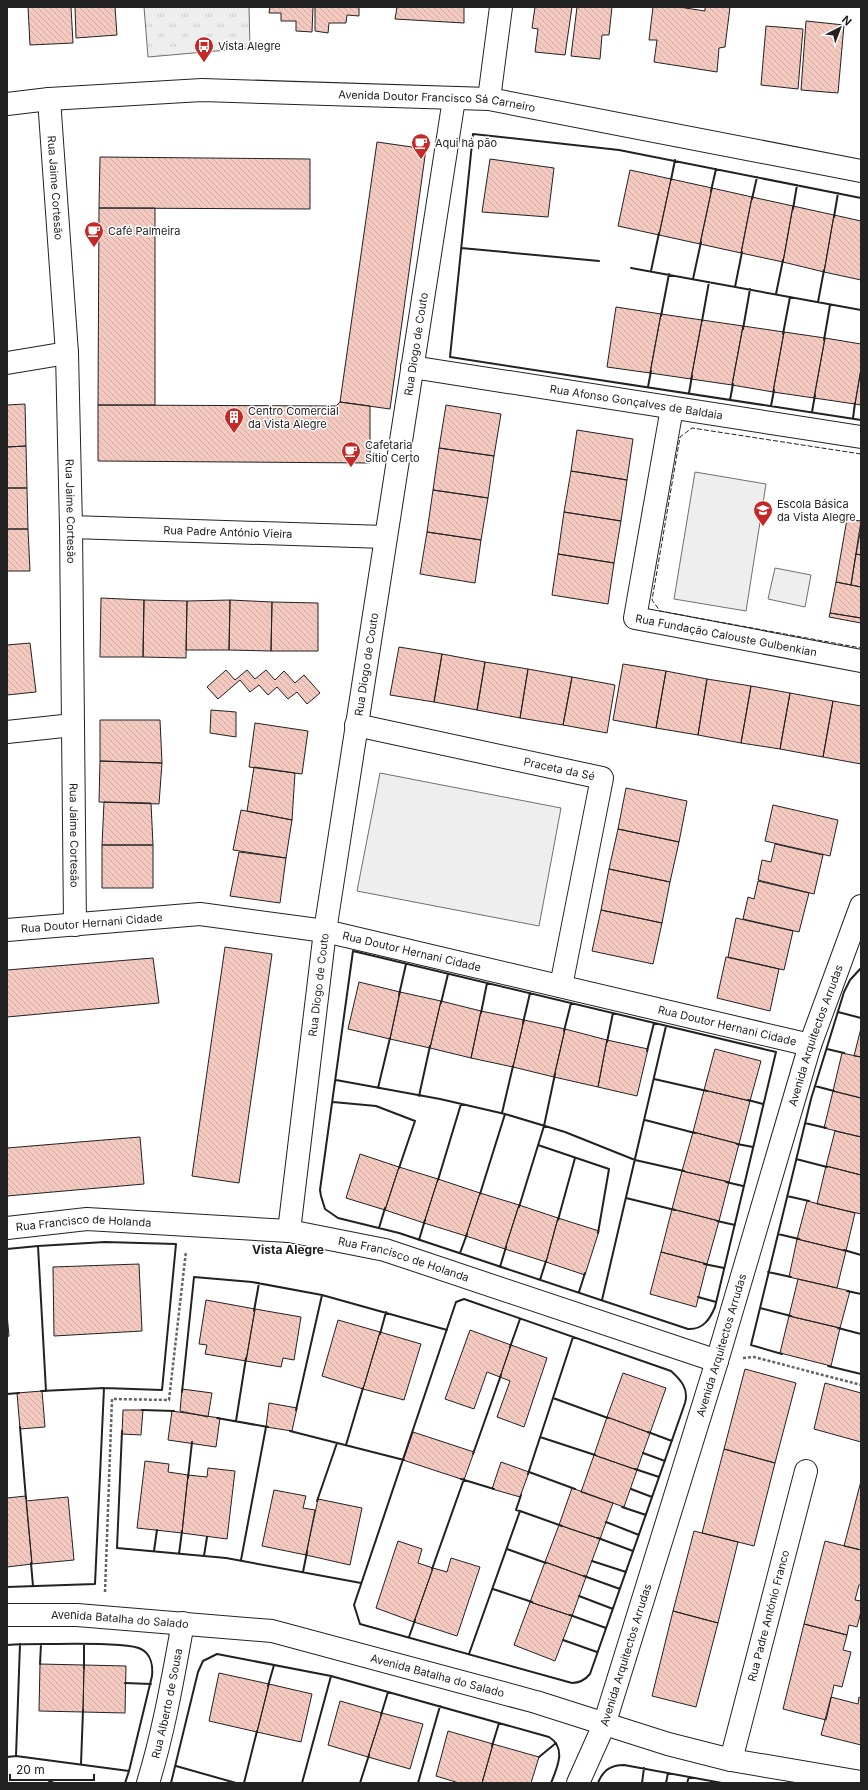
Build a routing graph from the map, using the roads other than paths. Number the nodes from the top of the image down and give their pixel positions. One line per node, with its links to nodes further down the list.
1 (501, 7): 4 (street)
2 (49, 98): 3 (street, Avenida Doutor Francisco Sá Carneiro); 5 (street, Avenida Doutor Francisco Sá Carneiro); 7 (street, Rua Jaime Cortesão)
3 (454, 99): 4 (street, Avenida Doutor Francisco Sá Carneiro); 9 (street, Rua Diogo de Couto)
4 (490, 99): 6 (street, Avenida Doutor Francisco Sá Carneiro)
5 (7, 104)
6 (861, 171)
7 (68, 353): 8 (street); 12 (street, Rua Jaime Cortesão)
8 (7, 363)
9 (412, 367): 10 (street, Rua Afonso Gonçalves de Baldaia); 13 (street, Rua Diogo de Couto)
10 (672, 408): 11 (street, Rua Afonso Gonçalves de Baldaia); 14 (street, Rua Fundação Calouste Gulbenkian)
11 (861, 437)
12 (71, 527): 13 (street, Rua Padre António Vieira); 15 (street, Rua Jaime Cortesão)
13 (386, 537): 16 (street, Rua Diogo de Couto)
14 (861, 661)
15 (73, 725): 17 (street); 19 (street, Rua Jaime Cortesão)
16 (356, 725): 21 (street, Rua Diogo de Couto); 22 (street, Praceta da Sé)
17 (7, 732)
18 (861, 906): 23 (street, Avenida Arquitectos Arrudas)
19 (74, 925): 20 (street, Rua Doutor Hernani Cidade); 21 (street, Rua Doutor Hernani Cidade)
20 (7, 930)
21 (325, 931): 22 (street, Rua Doutor Hernani Cidade); 25 (street, Rua Diogo de Couto)
22 (561, 986): 23 (street, Rua Doutor Hernani Cidade)
23 (810, 1045): 26 (street, Avenida Arquitectos Arrudas)
24 (7, 1228): 25 (street, Rua Francisco de Holanda)
25 (289, 1231): 26 (street, Rua Francisco de Holanda)
26 (717, 1361): 30 (street, Avenida Arquitectos Arrudas)
27 (806, 1471): 31 (street, Rua Padre António Franco)
28 (7, 1615): 29 (street, Avenida Batalha do Salado)
29 (183, 1623): 30 (street, Avenida Batalha do Salado); 33 (street, Rua Alberto de Sousa)
30 (604, 1725): 31 (street, Avenida Batalha do Salado); 34 (street, Avenida Arquitectos Arrudas)
31 (731, 1760): 32 (street, Avenida Batalha do Salado)
32 (861, 1782)
33 (148, 1783)
34 (578, 1783)

